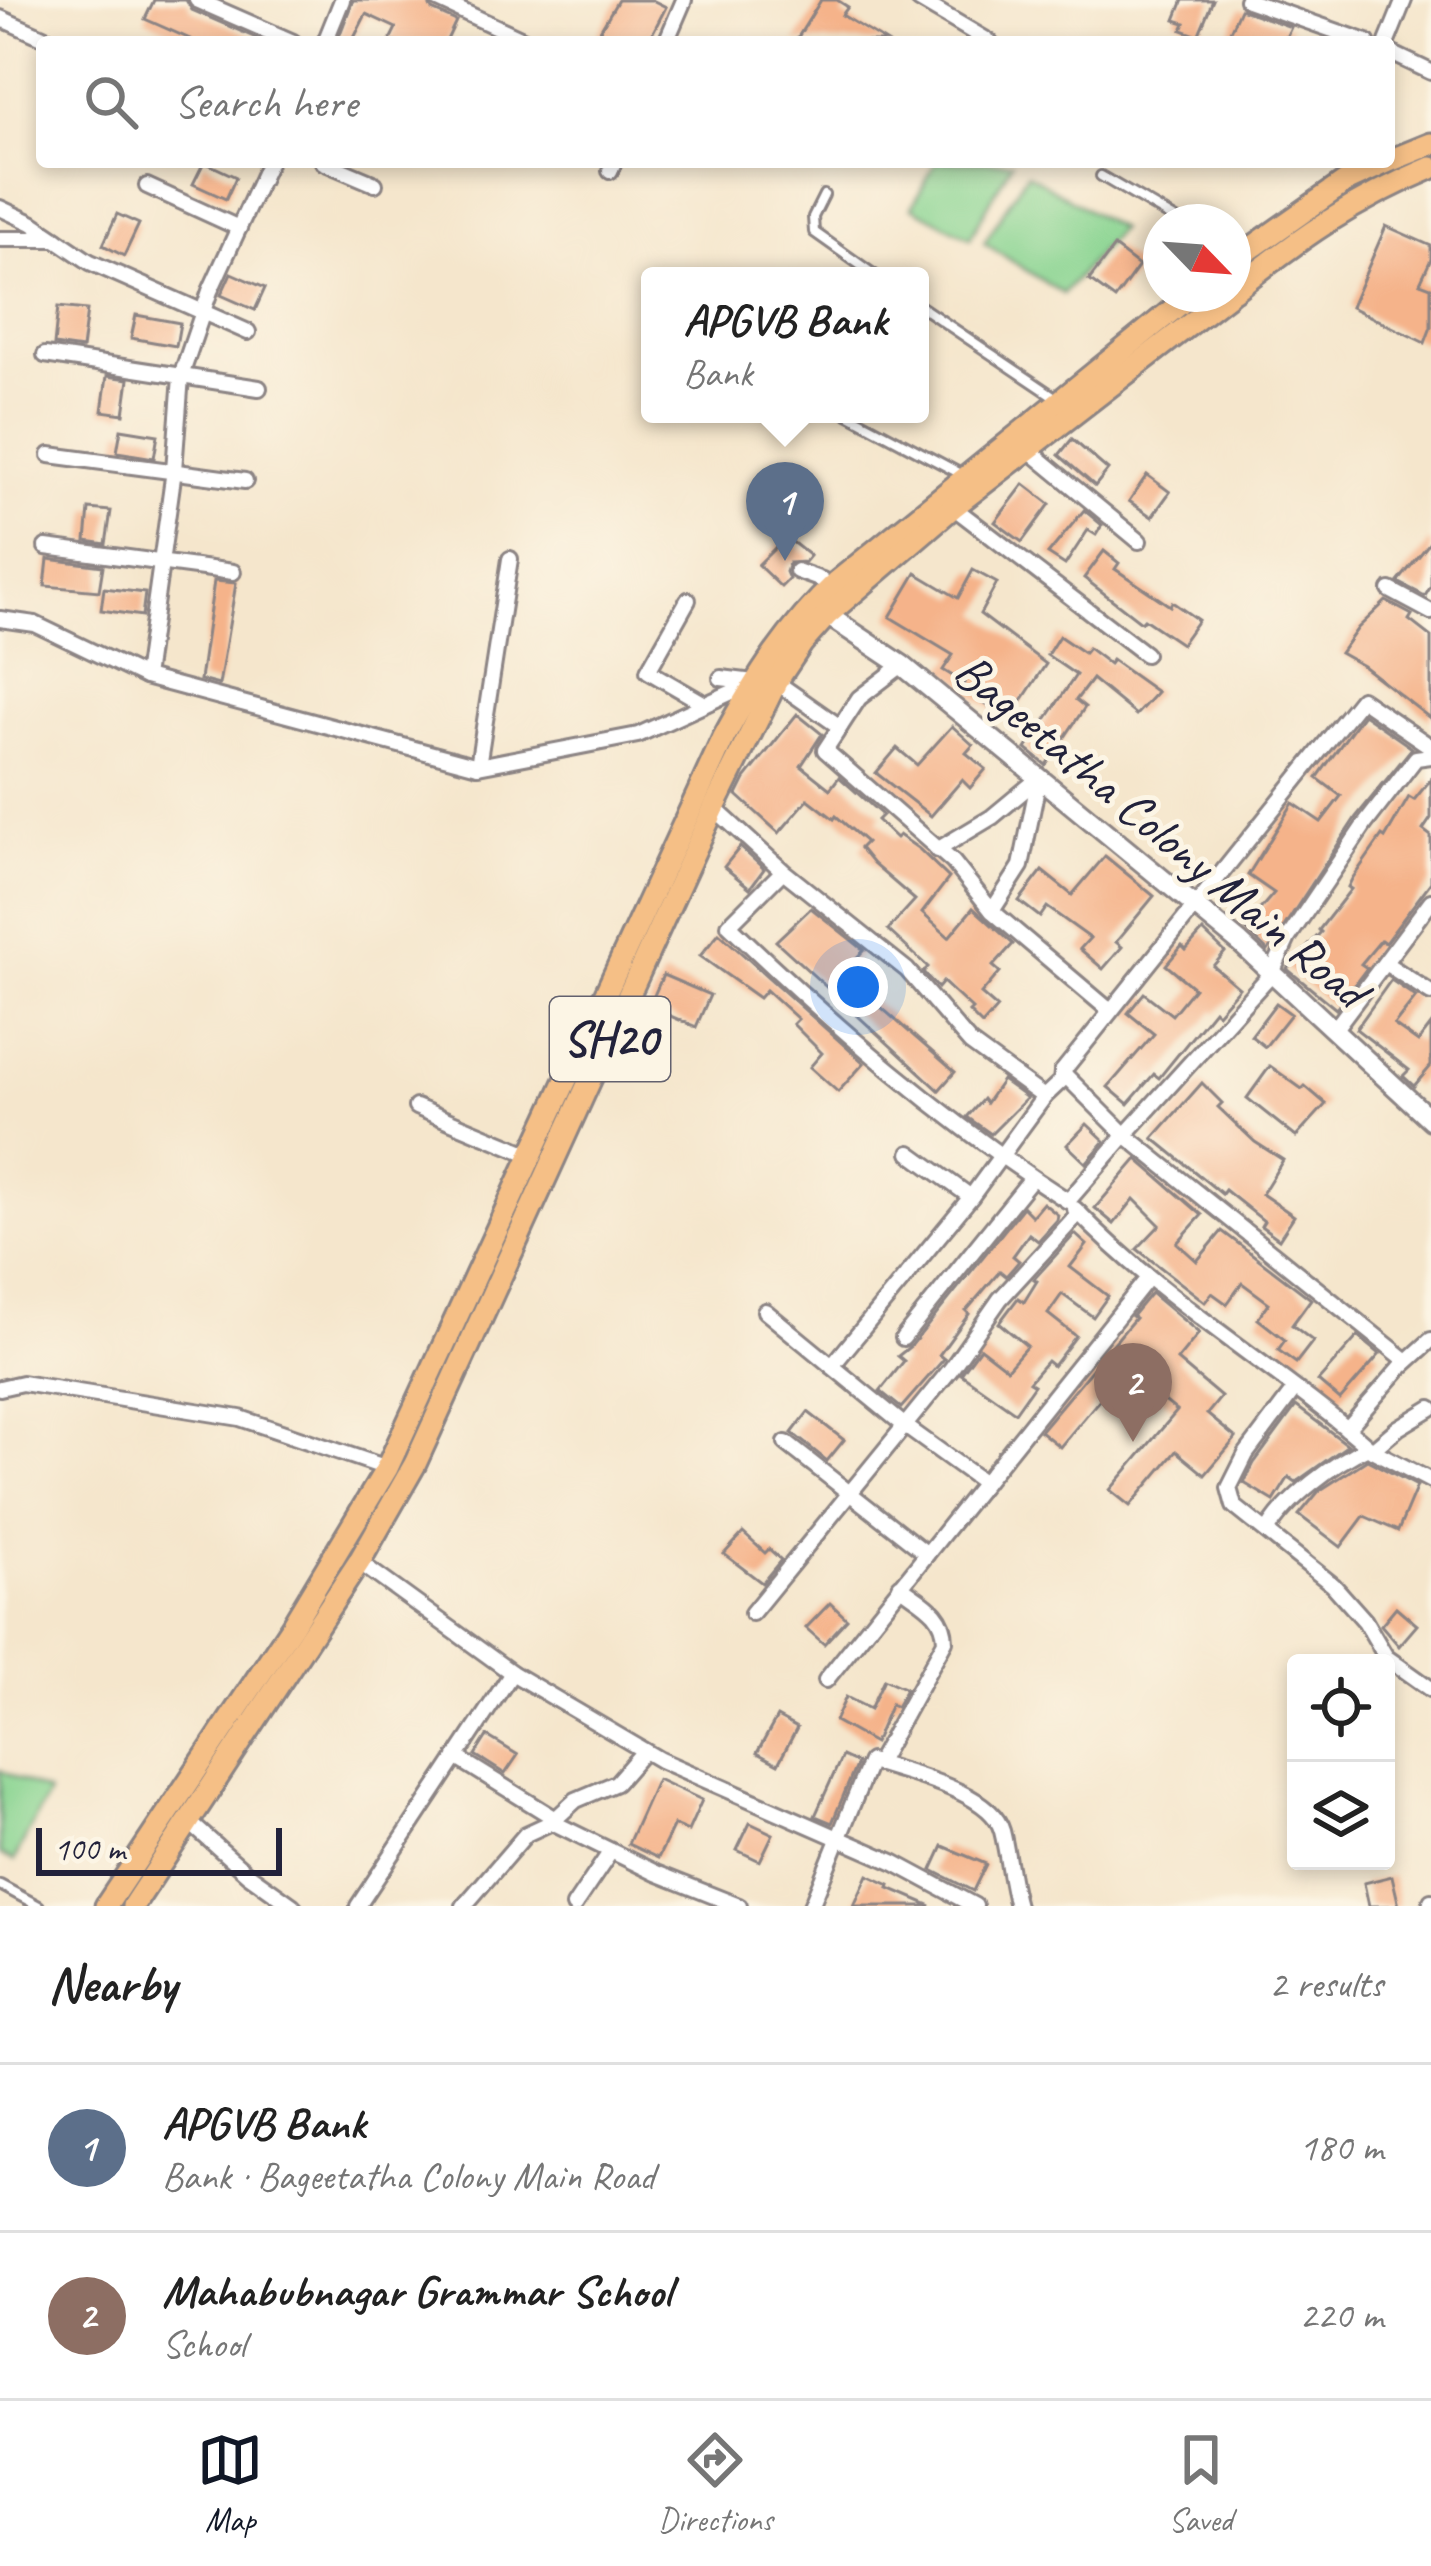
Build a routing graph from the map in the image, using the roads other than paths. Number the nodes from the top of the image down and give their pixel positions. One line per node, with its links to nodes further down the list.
1 (197, 0): 10 (street)
2 (342, 0): 11 (street)
3 (438, 0): 12 (street)
4 (919, 0): 14 (street)
5 (1247, 0): 15 (street)
6 (1404, 0): 16 (street)
7 (678, 2): 13 (street)
8 (0, 17): 9 (street)
9 (41, 36)
10 (278, 36)
11 (327, 36)
12 (516, 36)
13 (669, 36)
14 (980, 36)
15 (1349, 36)
16 (1390, 36)
17 (1395, 55): 18 (street)
18 (1431, 72)
19 (1431, 144): 20 (main road)
20 (1395, 159)
21 (266, 168): 31 (street)
22 (337, 168): 26 (street)
23 (1375, 168): 34 (main road)
24 (1431, 168): 36 (main road, SH20)
25 (1101, 176): 29 (lane)
26 (375, 184)
27 (147, 186): 31 (street)
28 (824, 195): 35 (lane)
29 (1149, 204)
30 (0, 208): 33 (street)
31 (239, 228): 37 (street)
32 (0, 239): 33 (street)
33 (56, 239): 37 (street)
34 (1251, 246)
35 (863, 267)
36 (1251, 276)
37 (203, 312): 41 (street); 43 (street)
38 (929, 312): 45 (lane)
39 (1170, 312): 45 (main road, SH20)
40 (1206, 312): 47 (main road, SH20)
41 (248, 332)
42 (46, 355): 43 (street)
43 (181, 376): 44 (street); 49 (street)
44 (259, 388)
45 (1060, 401): 50 (main road, SH20)
46 (865, 423): 50 (lane)
47 (1030, 451): 52 (main road, SH20); 53 (street)
48 (50, 455): 49 (street)
49 (174, 470): 51 (street); 56 (street)
50 (966, 477): 59 (main road, SH20)
51 (245, 481)
52 (953, 507): 63 (main road, SH20); 65 (street)
53 (1138, 542)
54 (46, 547): 56 (street)
55 (510, 559): 73 (street)
56 (162, 563): 58 (street); 67 (street)
57 (796, 571): 59 (street)
58 (233, 572)
59 (831, 588): 69 (main road, SH20)
60 (1390, 590): 62 (street)
61 (688, 600): 70 (street)
62 (1431, 612)
63 (827, 615): 66 (street, Bageetatha Colony Main Road); 69 (main road, SH20)
64 (0, 619): 67 (street)
65 (1145, 655)
66 (902, 665): 71 (street); 74 (street, Bageetatha Colony Main Road)
67 (145, 677): 73 (street)
68 (721, 678): 69 (street)
69 (765, 682): 70 (street); 71 (street); 75 (main road, SH20); 92 (main road, SH20)
70 (705, 704): 73 (street)
71 (840, 728): 76 (street)
72 (1431, 751): 79 (street); 82 (street)
73 (478, 766)
74 (1039, 778): 76 (street); 79 (street, Bageetatha Colony Main Road); 80 (street)
75 (714, 808): 77 (street); 116 (main road, SH20)
76 (937, 850): 80 (street)
77 (783, 871): 87 (street); 93 (street)
78 (1431, 901): 81 (street)
79 (1197, 908): 82 (street, Bageetatha Colony Main Road); 84 (street)
80 (992, 911): 84 (street)
81 (1384, 963): 83 (street); 85 (street)
82 (1272, 973): 85 (street, Bageetatha Colony Main Road); 90 (street)
83 (1431, 993)
84 (1109, 1010): 86 (street)
85 (1334, 1030): 89 (street, Bageetatha Colony Main Road)
86 (1063, 1072): 87 (street); 90 (street)
87 (1044, 1097): 93 (street)
88 (416, 1107): 92 (street)
89 (1431, 1120)
90 (1125, 1135): 96 (street); 101 (street)
91 (910, 1153): 95 (street)
92 (532, 1155): 110 (main road, SH20)
93 (1000, 1157): 94 (street); 95 (street)
94 (1032, 1178): 96 (street); 99 (street)
95 (971, 1197): 102 (street)
96 (1073, 1207): 97 (street); 106 (street)
97 (1148, 1278): 104 (street); 112 (street)
98 (765, 1311): 102 (street)
99 (903, 1338)
100 (1431, 1340): 101 (street)
101 (1407, 1361): 107 (street)
102 (832, 1366): 106 (street)
103 (0, 1388): 110 (street)
104 (1295, 1389): 107 (street); 114 (street)
105 (1431, 1408): 109 (street)
106 (905, 1426): 112 (street); 113 (street)
107 (1347, 1429): 109 (street)
108 (786, 1443): 113 (street)
109 (1370, 1449): 111 (street); 114 (street)
110 (387, 1468): 131 (main road, SH20)
111 (1431, 1481)
112 (984, 1483): 115 (street)
113 (848, 1492): 115 (street); 118 (street)
114 (1268, 1530): 121 (street)
115 (927, 1554): 117 (street)
116 (359, 1562): 119 (street); 125 (main road, SH20)
117 (901, 1586): 120 (street); 124 (street)
118 (752, 1613)
119 (512, 1673): 122 (street); 123 (street)
120 (826, 1680)
121 (1431, 1689)
122 (644, 1751): 126 (street); 127 (street)
123 (456, 1757): 126 (street); 134 (street)
124 (877, 1764): 127 (street); 140 (street)
125 (188, 1821): 132 (main road, SH20); 133 (street)
126 (554, 1821): 128 (street); 135 (street)
127 (839, 1838): 138 (street); 139 (street)
128 (611, 1852): 136 (street); 137 (street)
129 (0, 1885): 130 (lane)
130 (39, 1906)
131 (106, 1906)
132 (133, 1906)
133 (293, 1906)
134 (358, 1906)
135 (464, 1906)
136 (574, 1906)
137 (739, 1906)
138 (812, 1906)
139 (975, 1906)
140 (1017, 1906)

